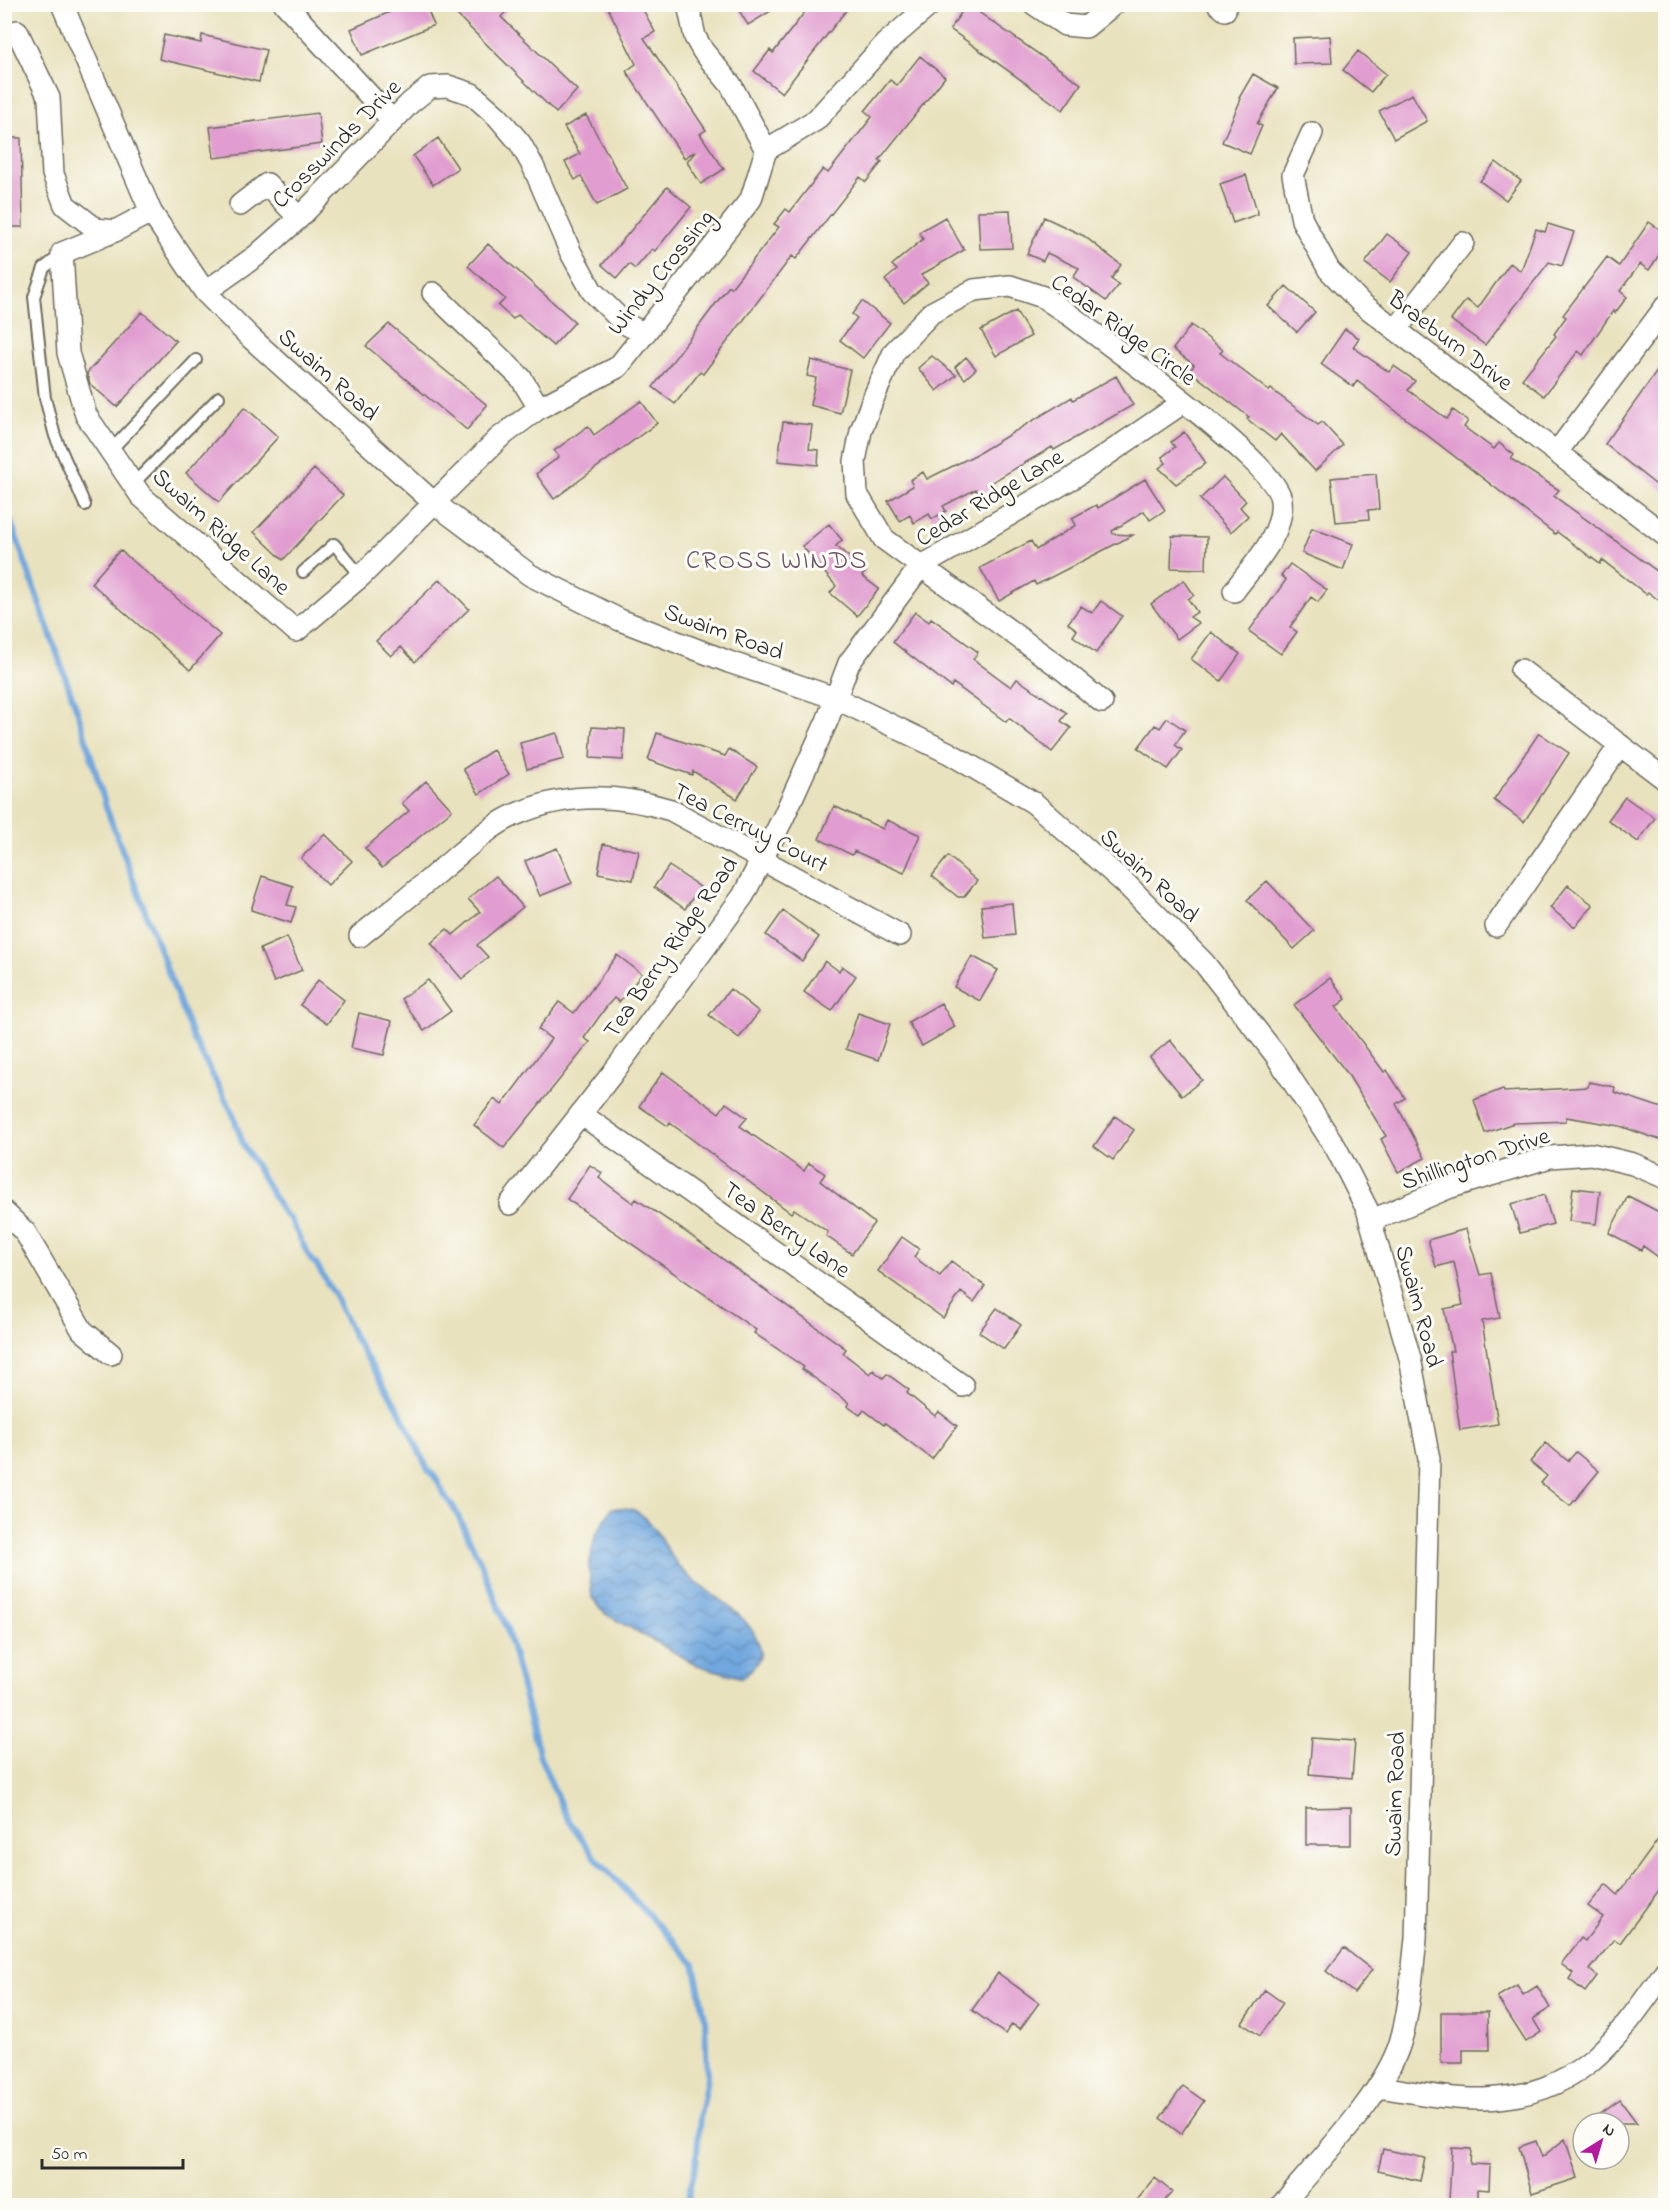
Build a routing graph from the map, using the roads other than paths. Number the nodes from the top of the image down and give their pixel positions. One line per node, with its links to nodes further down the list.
1 (62, 4): 12 (street, Swaim Road)
2 (285, 4): 8 (street)
3 (688, 4): 10 (street)
4 (931, 4): 10 (street)
5 (1034, 4): 6 (street)
6 (1114, 4)
7 (18, 31): 14 (street)
8 (392, 120): 13 (street, Crosswinds Drive); 21 (street, Crosswinds Drive)
9 (1312, 133): 20 (street, Braeburn Drive)
10 (766, 150): 21 (street, Windy Crossing)
11 (240, 205): 13 (street)
12 (151, 212): 14 (street); 17 (street, Swaim Road)
13 (298, 218): 17 (street, Crosswinds Drive)
14 (115, 231): 16 (street)
15 (1463, 243): 20 (street)
16 (62, 253): 26 (street, Swaim Ridge Lane); 30 (lane)
17 (205, 292): 29 (street, Swaim Road)
18 (433, 293): 25 (street)
19 (1665, 306): 27 (street)
20 (1395, 330): 27 (street, Braeburn Drive)
21 (643, 333): 25 (street, Windy Crossing)
22 (196, 360): 26 (lane)
23 (219, 397): 28 (lane)
24 (1184, 402): 32 (street, Cedar Ridge Lane); 32 (street, Cedar Ridge Circle); 35 (street, Cedar Ridge Circle)
25 (539, 408): 29 (street, Windy Crossing)
26 (110, 451): 28 (street, Swaim Ridge Lane)
27 (1557, 452): 31 (street, Braeburn Drive)
28 (132, 486): 34 (street, Swaim Ridge Lane)
29 (433, 502): 34 (street, Swaim Ridge Lane); 37 (street, Swaim Road)
30 (85, 505)
31 (1665, 536)
32 (920, 567): 37 (street, Cedar Ridge Lane); 38 (street, Cedar Ridge Circle)
33 (303, 572): 34 (lane)
34 (361, 576)
35 (1234, 591)
36 (1521, 670): 39 (street)
37 (835, 698): 41 (street, Tea Berry Ridge Road); 49 (street, Swaim Road)
38 (1102, 702)
39 (1620, 745): 40 (street); 42 (street)
40 (1665, 780)
41 (762, 860): 43 (street, Tea Cerruy Court); 44 (street, Tea Cerruy Court); 45 (street, Tea Berry Ridge Road)
42 (1496, 926)
43 (900, 935)
44 (360, 936)
45 (581, 1114): 47 (street, Tea Berry Ridge Road); 51 (street, Tea Berry Lane)
46 (1665, 1178): 49 (street, Shillington Drive)
47 (510, 1204)
48 (4, 1212): 50 (street)
49 (1370, 1221): 53 (street, Swaim Road)
50 (111, 1354)
51 (963, 1386)
52 (1665, 1970): 53 (street)
53 (1379, 2087): 54 (street, Swaim Road)
54 (1281, 2205)

